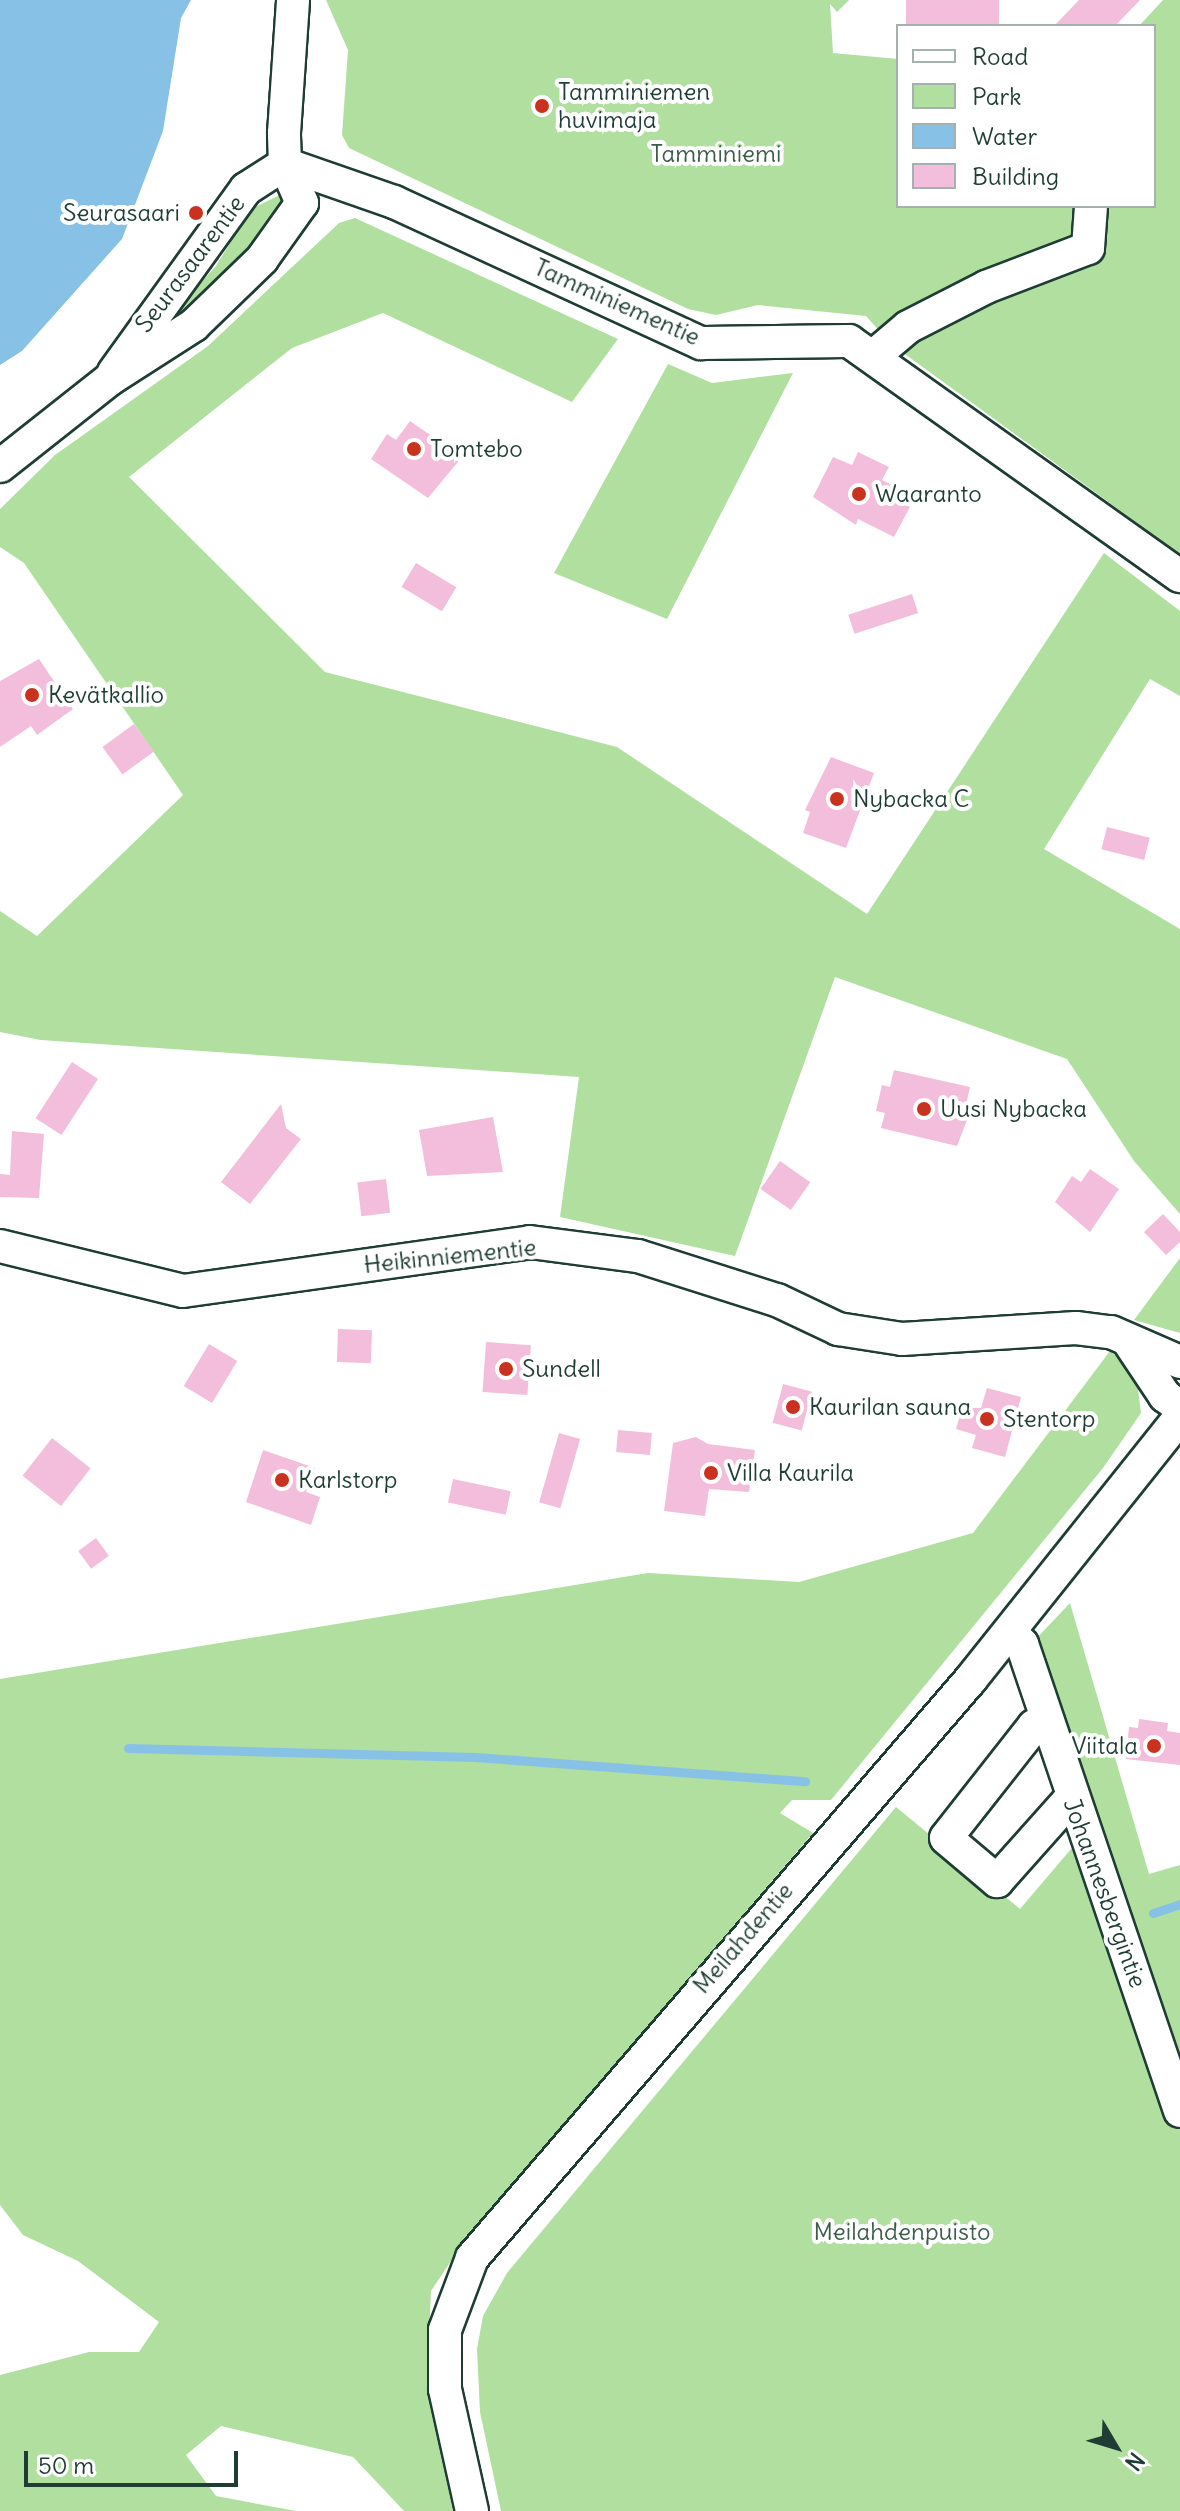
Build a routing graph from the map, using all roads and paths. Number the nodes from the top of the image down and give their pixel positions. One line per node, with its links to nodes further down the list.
1 (293, 0): 2 (street, Seurasaarentie)
2 (285, 164): 4 (street, Tamminiementie); 5 (street, Seurasaarentie); 5 (street, Seurasaarentie)
3 (1091, 208): 4 (street)
4 (875, 355): 7 (street, Tamminiementie)
5 (110, 379): 6 (street, Seurasaarentie)
6 (0, 466)
7 (1180, 576)
8 (0, 1246): 9 (street, Heikinniementie)
9 (1129, 1342): 10 (street, Heikinniementie); 11 (street)
10 (1180, 1362)
11 (1180, 1407)
12 (1180, 1417): 13 (street, Meilahdentie)
13 (1010, 1632): 14 (street, Johannesbergintie); 17 (street, Meilahdentie)
14 (1044, 1722): 15 (street, Johannesbergintie); 15 (street)
15 (1071, 1798): 16 (street, Johannesbergintie)
16 (1180, 2111)
17 (472, 2511)

